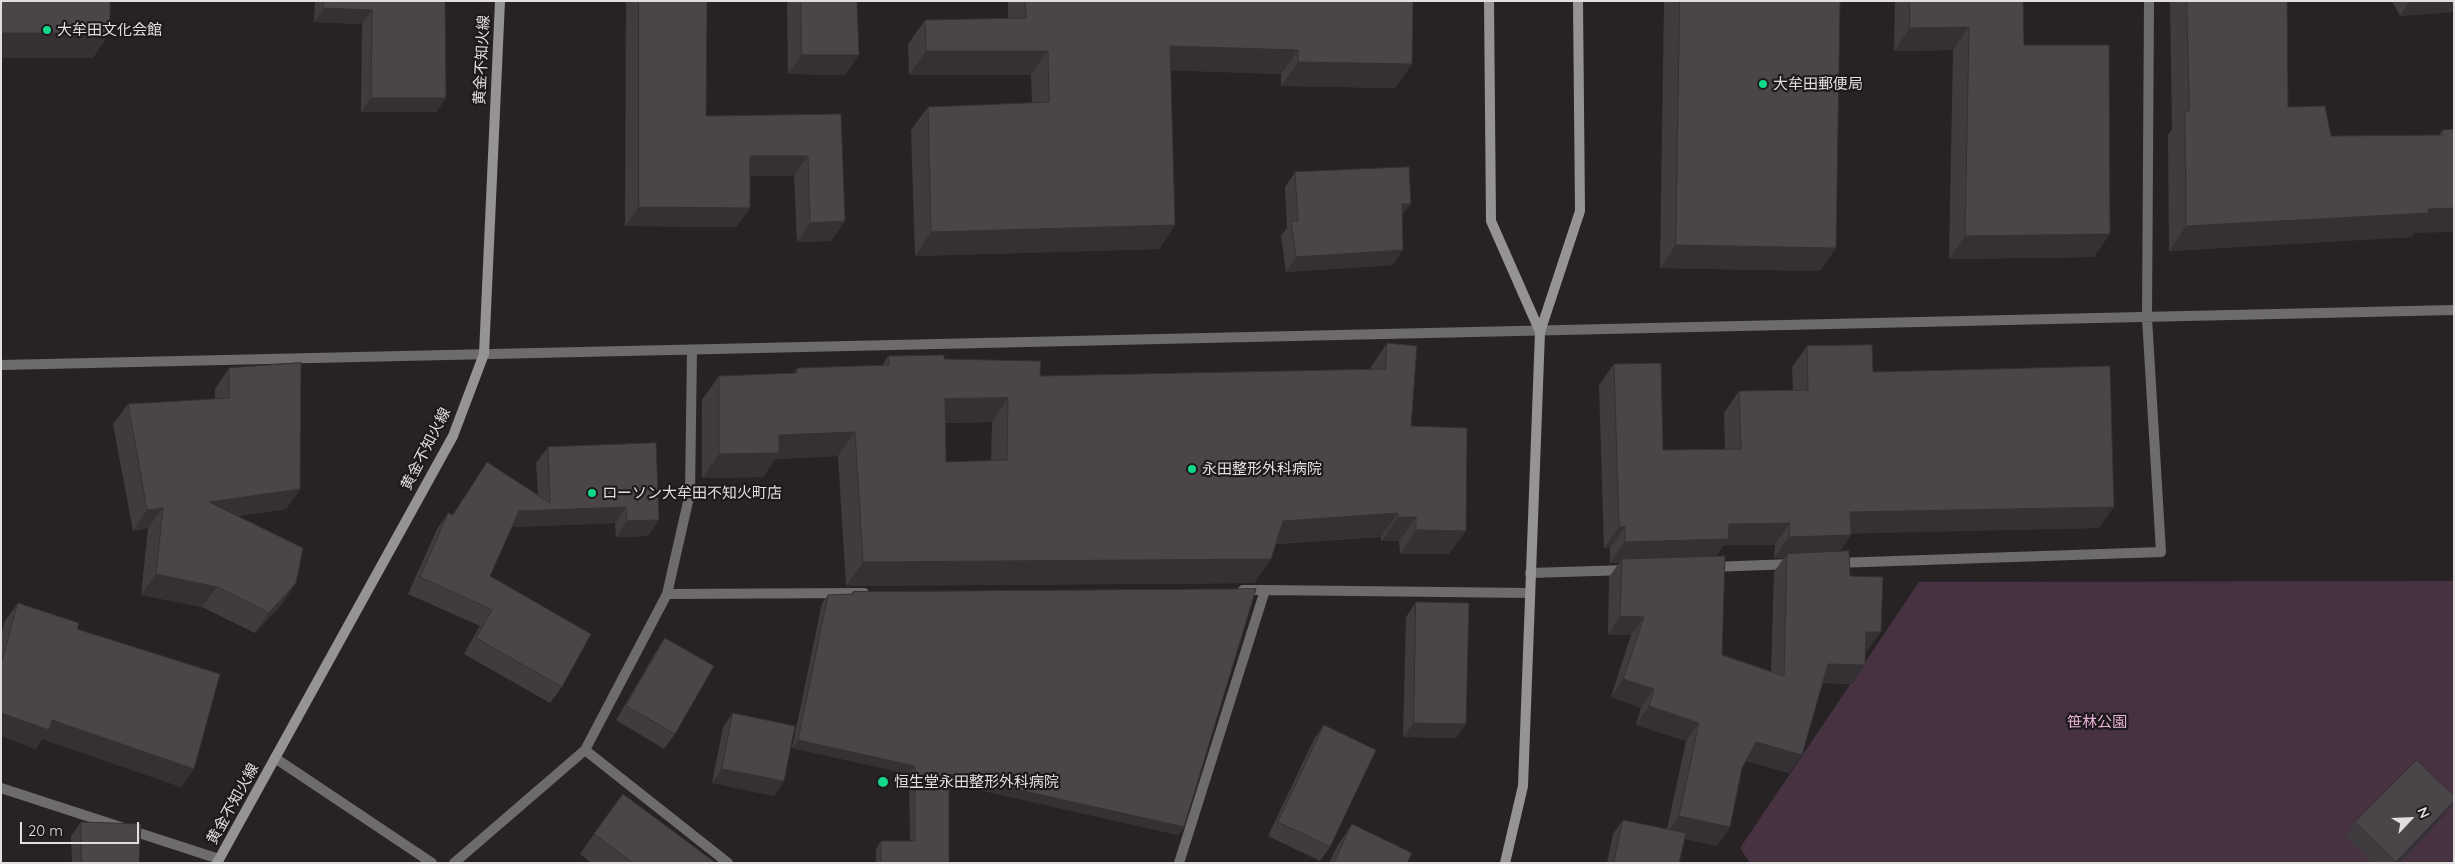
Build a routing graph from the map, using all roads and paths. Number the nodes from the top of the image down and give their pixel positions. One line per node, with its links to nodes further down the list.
1 (500, 1): 9 (street, 黄金不知火線)
2 (1489, 1): 7 (street)
3 (1578, 1): 7 (street)
4 (2149, 1): 6 (street)
5 (2454, 310): 6 (street)
6 (2147, 318): 7 (street); 11 (street)
7 (1540, 332): 8 (street); 15 (street)
8 (692, 350): 9 (street); 20 (street)
9 (484, 354): 10 (street); 22 (street, 黄金不知火線)
10 (1, 365)
11 (1826, 563)
12 (1806, 564): 13 (street)
13 (1698, 567)
14 (1638, 569): 15 (street)
15 (1530, 573): 19 (street)
16 (1235, 590): 17 (street)
17 (1265, 590): 19 (street); 28 (street)
18 (876, 593): 20 (street)
19 (1530, 593): 29 (street)
20 (667, 594): 21 (street)
21 (585, 750): 26 (street); 27 (street)
22 (275, 758): 24 (street, 黄金不知火線); 25 (street)
23 (1, 788): 24 (street)
24 (218, 861)
25 (432, 863)
26 (454, 863)
27 (728, 863)
28 (1179, 863)
29 (1505, 863)

